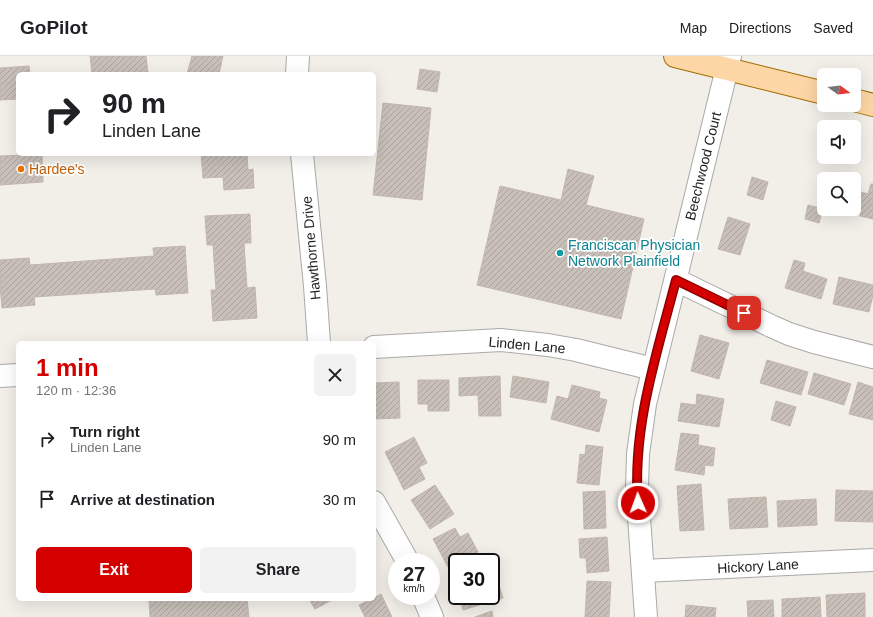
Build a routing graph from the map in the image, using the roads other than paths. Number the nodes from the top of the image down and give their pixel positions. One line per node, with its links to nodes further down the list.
1 (298, 56): 4 (street)
2 (675, 56): 3 (main road)
3 (728, 63): 5 (main road); 9 (street, Beechwood Court)
4 (297, 72)
5 (817, 91)
6 (861, 102): 7 (main road)
7 (873, 105)
8 (302, 156): 10 (street, Hawthorne Drive)
9 (676, 280): 12 (street); 13 (street, Beechwood Court)
10 (319, 341)
11 (376, 347): 13 (street, Linden Lane)
12 (873, 357)
13 (653, 369): 19 (street, Beechwood Court)
14 (16, 375): 15 (street)
15 (0, 376)
16 (376, 506): 17 (street)
17 (403, 553)
18 (873, 560): 19 (street, Hickory Lane)
19 (643, 571): 22 (street, Beechwood Court)
20 (427, 605): 21 (street)
21 (432, 617)
22 (646, 617)

